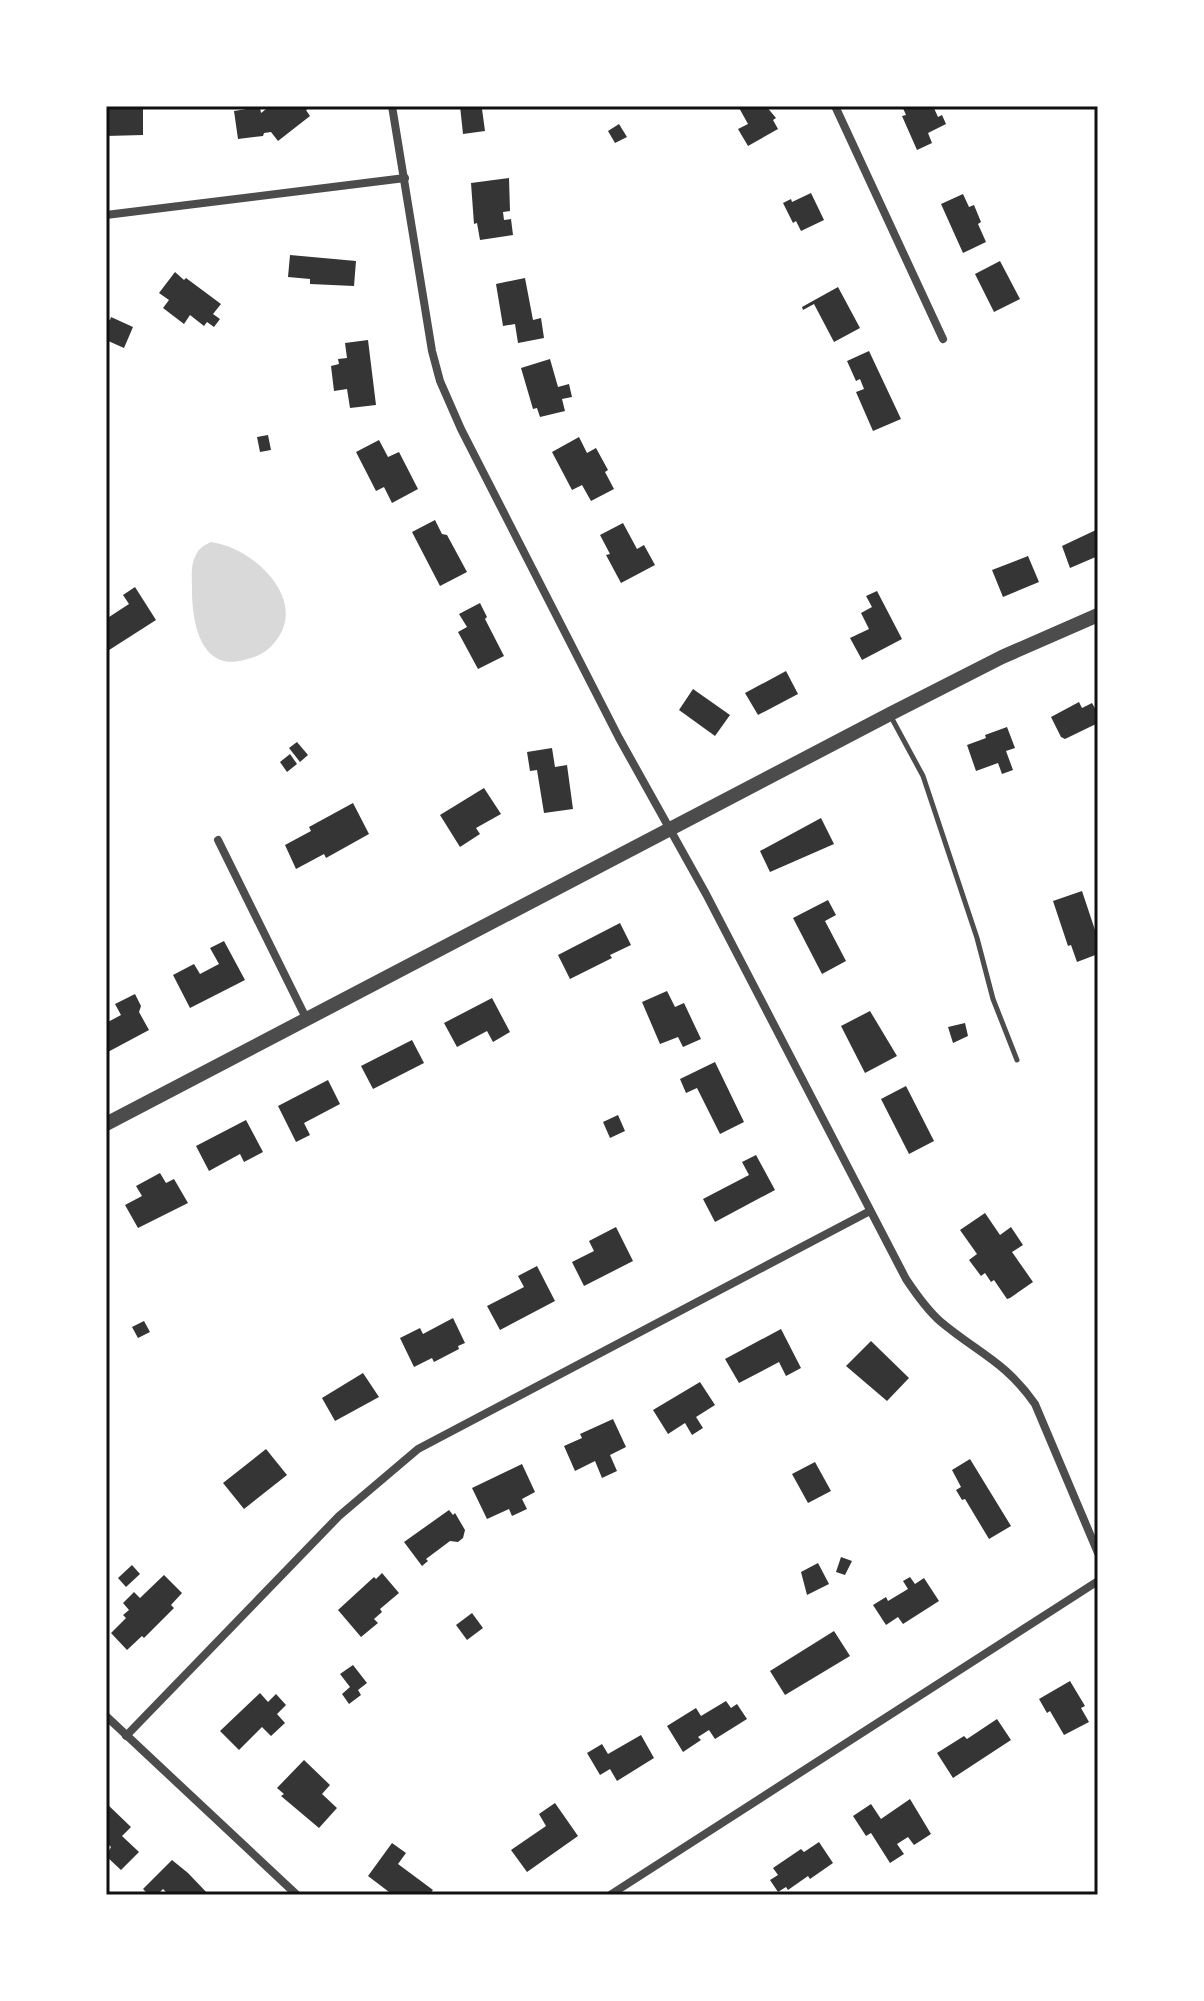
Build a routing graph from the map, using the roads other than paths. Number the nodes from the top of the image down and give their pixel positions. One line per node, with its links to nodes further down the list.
1 (392, 106): 3 (street)
2 (835, 106): 5 (street)
3 (405, 178): 4 (street); 8 (street)
4 (106, 215)
5 (943, 339)
6 (1098, 615): 7 (street)
7 (890, 714): 8 (street); 11 (lane)
8 (670, 829): 10 (street); 13 (street)
9 (218, 840): 10 (street)
10 (307, 1020): 12 (street)
11 (1017, 1060)
12 (106, 1124)
13 (870, 1211): 14 (street); 17 (street)
14 (1098, 1553)
15 (1098, 1581): 19 (street)
16 (106, 1716): 17 (street)
17 (126, 1736): 18 (street)
18 (297, 1895)
19 (610, 1895)

